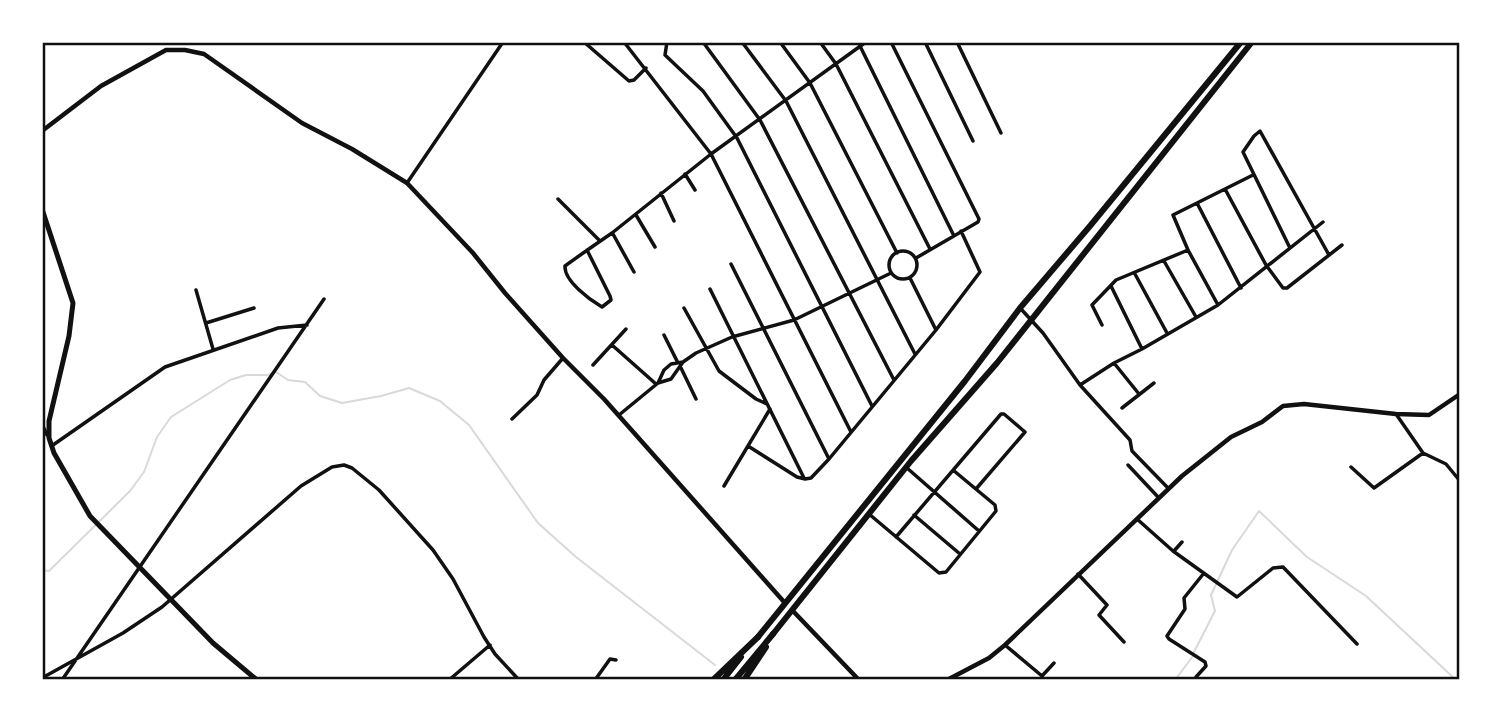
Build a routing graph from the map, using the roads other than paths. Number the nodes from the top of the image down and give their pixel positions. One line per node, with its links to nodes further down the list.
1 (503, 42): 30 (street)
2 (584, 42): 17 (street)
3 (597, 42): 17 (street)
4 (624, 42): 19 (street)
5 (667, 42): 25 (street)
6 (704, 42): 22 (street)
7 (742, 42): 21 (street)
8 (780, 42): 20 (street)
9 (820, 42): 18 (street)
10 (866, 42): 16 (street)
11 (891, 42): 41 (street)
12 (925, 42): 26 (street)
13 (957, 42): 24 (street)
14 (1241, 42): 72 (highway)
15 (1252, 42): 74 (highway)
16 (859, 44): 18 (street); 43 (street)
17 (592, 48): 19 (street)
18 (836, 64): 20 (street); 48 (street)
19 (646, 68): 27 (street)
20 (810, 83): 21 (street); 51 (street)
21 (786, 101): 22 (street); 61 (street)
22 (760, 120): 25 (street); 66 (street)
23 (42, 131): 30 (street)
24 (1001, 133)
25 (737, 138): 27 (street); 68 (street)
26 (973, 141)
27 (711, 154): 28 (street); 75 (street)
28 (685, 174): 32 (street); 33 (street)
29 (1252, 175): 31 (street); 40 (street); 47 (street)
30 (407, 183): 90 (street)
31 (1224, 189): 35 (street); 56 (street)
32 (695, 190)
33 (661, 193): 37 (street); 38 (street)
34 (558, 199): 44 (street)
35 (1197, 203): 50 (street); 63 (street)
36 (42, 209): 110 (main road)
37 (636, 215): 42 (street); 46 (street)
38 (674, 221)
39 (1323, 222): 40 (street)
40 (1314, 229): 47 (street); 52 (street)
41 (961, 232): 43 (street); 81 (street)
42 (612, 233): 44 (street); 57 (street)
43 (954, 235): 48 (street)
44 (600, 241): 49 (street)
45 (1342, 245): 52 (street)
46 (655, 247)
47 (1290, 247): 56 (street)
48 (930, 249): 53 (street)
49 (587, 250): 49 (street)
50 (1188, 250): 54 (street); 69 (street)
51 (897, 253): 53 (street); 58 (street)
52 (1329, 255): 56 (street)
53 (916, 258): 60 (street)
54 (1164, 261): 59 (street); 73 (street)
55 (731, 264): 79 (street)
56 (1266, 265): 63 (street)
57 (634, 272)
58 (891, 273): 60 (street); 61 (street)
59 (1135, 274): 62 (street); 82 (street)
60 (910, 278): 81 (street)
61 (876, 280): 66 (street); 89 (street)
62 (1111, 286): 78 (street); 88 (street)
63 (1241, 288): 69 (street)
64 (710, 289): 84 (street)
65 (197, 290): 76 (street)
66 (849, 293): 68 (street); 95 (street)
67 (324, 299): 77 (street)
68 (823, 305): 75 (street); 102 (street)
69 (1218, 305): 73 (street)
70 (254, 308): 76 (street)
71 (684, 308): 87 (street)
72 (1020, 308): 74 (street); 138 (highway)
73 (1197, 317): 82 (street)
74 (1031, 319): 98 (street); 116 (highway)
75 (794, 320): 79 (street); 109 (street)
76 (206, 323): 86 (street)
77 (307, 325): 86 (street); 134 (street)
78 (1102, 325)
79 (762, 328): 84 (street); 114 (street)
80 (626, 330): 85 (street)
81 (936, 330): 89 (street)
82 (1167, 333): 88 (street)
83 (664, 335): 91 (street)
84 (732, 337): 87 (street); 103 (street)
85 (612, 345): 93 (street); 97 (street)
86 (213, 349): 111 (street)
87 (706, 349): 91 (street); 103 (street)
88 (1142, 349): 92 (street)
89 (915, 354): 95 (street)
90 (563, 358): 106 (street); 107 (street)
91 (680, 362): 94 (street); 97 (street)
92 (1114, 363): 98 (street); 99 (street)
93 (593, 365)
94 (681, 368): 97 (street); 101 (street)
95 (894, 380): 102 (street)
96 (1154, 383): 99 (street)
97 (657, 384): 106 (street)
98 (1080, 385): 122 (street)
99 (1139, 394): 104 (street)
100 (1460, 394): 105 (street)
101 (696, 399)
102 (873, 406): 109 (street)
103 (769, 407): 112 (street); 119 (street)
104 (1122, 408)
105 (1396, 414): 113 (street); 122 (street)
106 (619, 415): 138 (street)
107 (512, 419)
108 (42, 424): 110 (street)
109 (851, 432): 114 (street)
110 (49, 438): 111 (main road)
111 (51, 445): 134 (main road)
112 (748, 446): 119 (street); 121 (street)
113 (1423, 453): 117 (street); 120 (street)
114 (829, 459): 119 (street)
115 (1128, 465): 125 (street)
116 (906, 467): 124 (street); 126 (highway)
117 (1351, 467)
118 (953, 470): 123 (street); 123 (street); 124 (street)
119 (805, 479)
120 (1460, 481)
121 (724, 486)
122 (1168, 488): 125 (street)
123 (976, 489): 129 (street)
124 (934, 492): 127 (street); 129 (street)
125 (1158, 497): 128 (street)
126 (869, 514): 130 (street); 139 (highway)
127 (914, 515): 130 (street); 133 (street)
128 (1137, 519): 132 (street); 136 (street)
129 (979, 531): 133 (street)
130 (896, 537): 133 (street)
131 (1182, 542): 132 (street)
132 (1173, 551): 135 (street)
133 (960, 554)
134 (139, 568): 137 (main road); 146 (street)
135 (1205, 573): 143 (street); 162 (street)
136 (1078, 574): 142 (street); 145 (street)
137 (171, 600): 144 (street); 146 (street); 152 (main road)
138 (785, 603): 141 (highway)
139 (792, 610): 140 (highway); 160 (street)
140 (773, 634): 158 (highway); 159 (highway)
141 (758, 637): 156 (highway); 157 (highway)
142 (1124, 642)
143 (1357, 644)
144 (490, 645): 153 (street); 154 (street)
145 (1005, 645): 150 (street); 161 (street)
146 (76, 659): 149 (street); 151 (street)
147 (616, 660): 155 (street)
148 (1054, 663): 150 (street)
149 (42, 678)
150 (1041, 678)
151 (61, 680)
152 (257, 680)
153 (449, 680)
154 (519, 680)
155 (595, 680)
156 (713, 680)
157 (723, 680)
158 (735, 680)
159 (744, 680)
160 (857, 680)
161 (947, 680)
162 (1197, 680)

